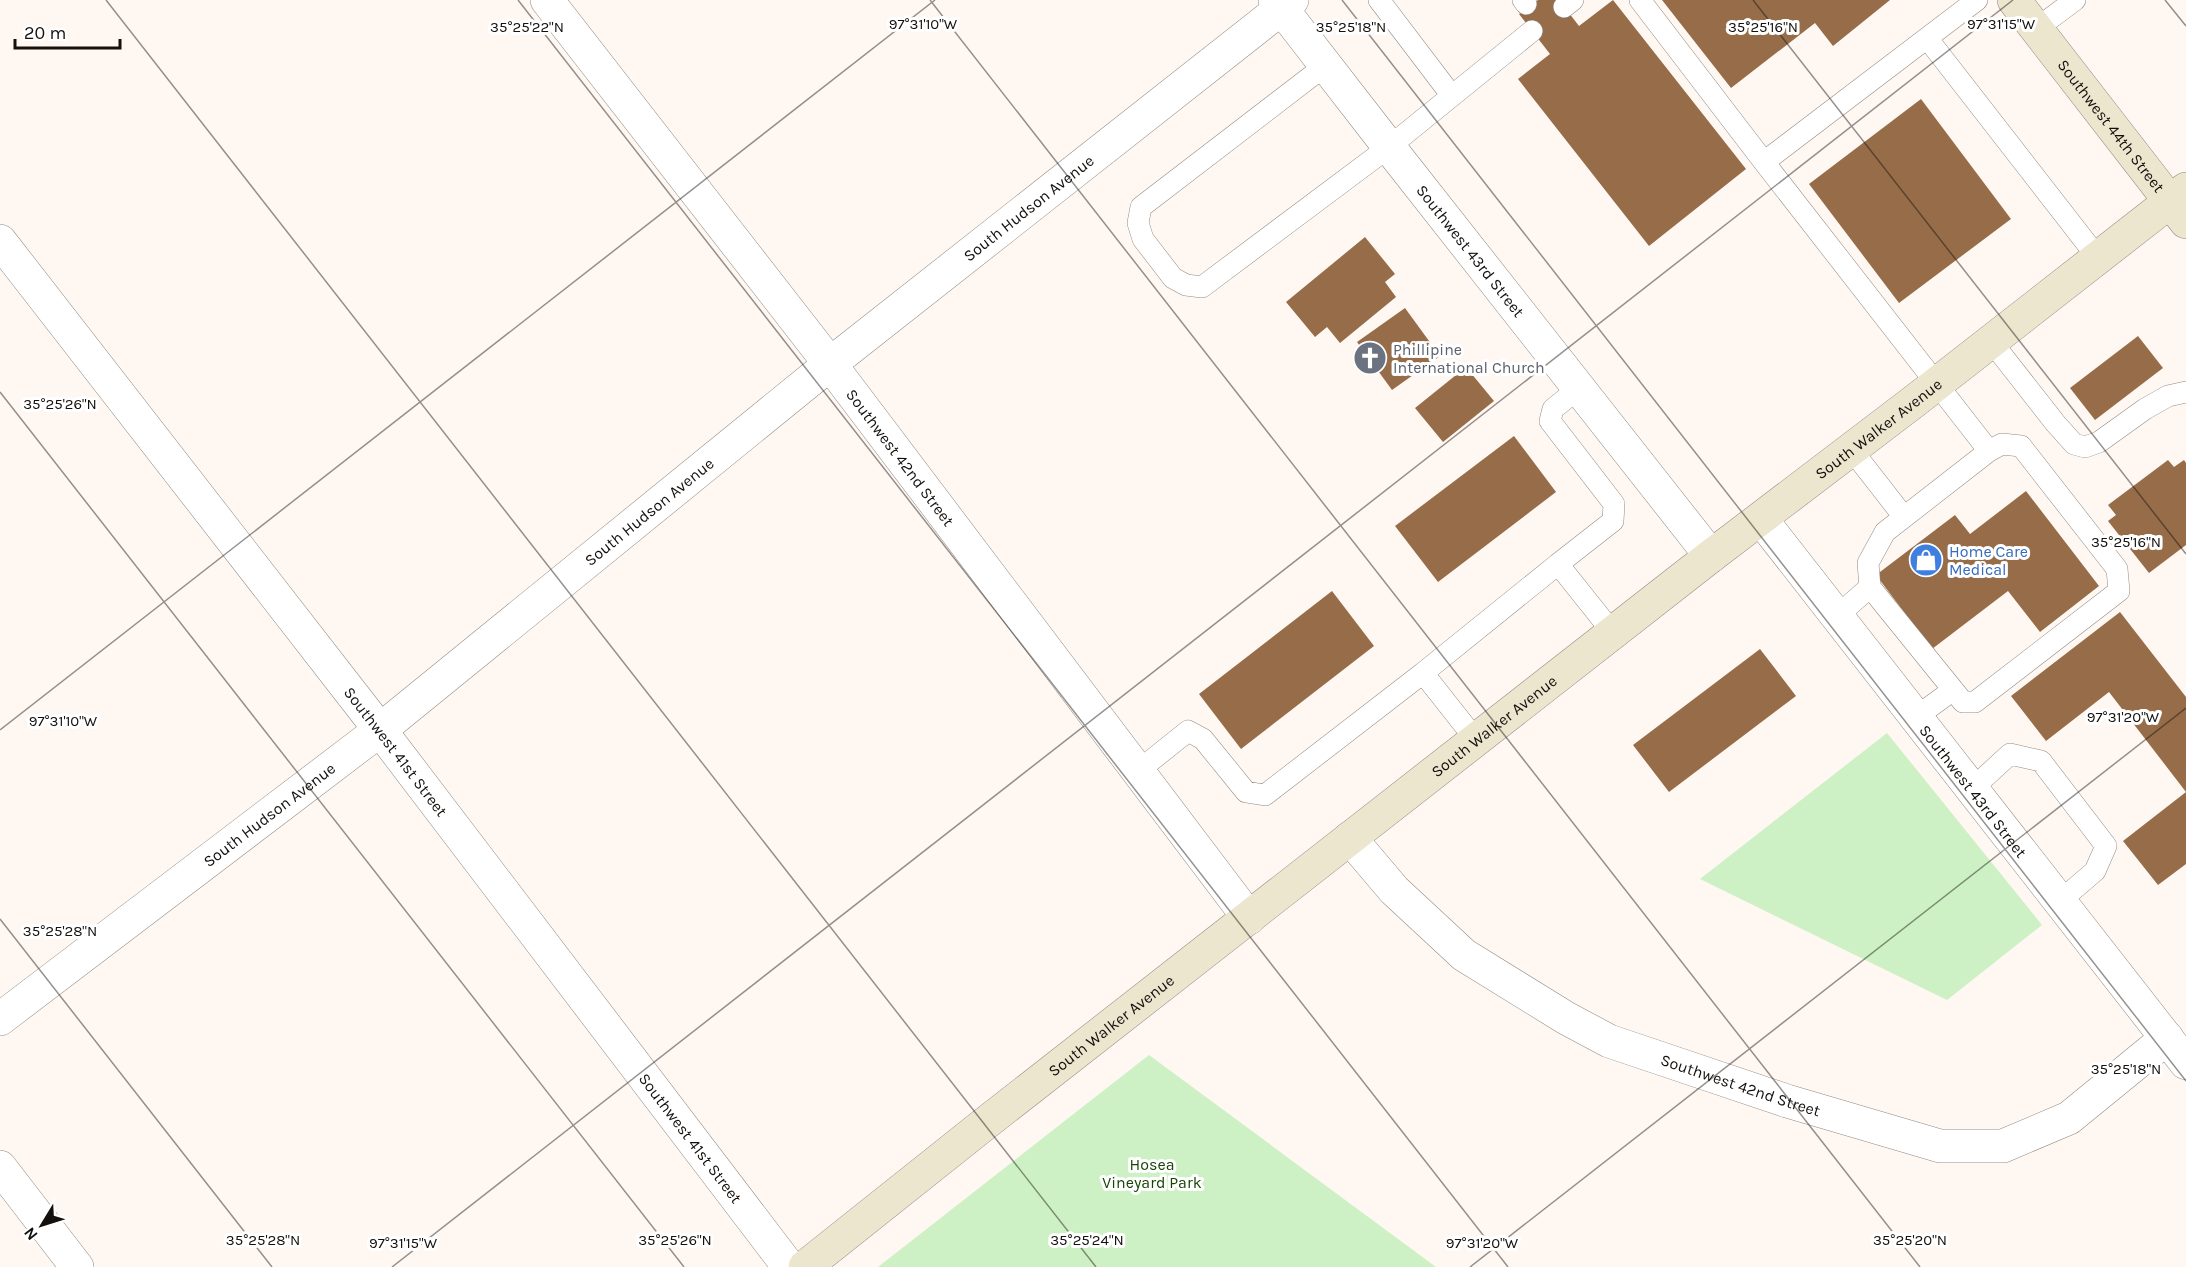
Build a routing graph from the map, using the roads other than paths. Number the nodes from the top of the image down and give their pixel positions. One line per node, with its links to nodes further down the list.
1 (548, 0): 19 (street, Southwest 42nd Street)
2 (1379, 0): 12 (lane)
3 (1640, 0): 14 (lane)
4 (1977, 0): 10 (lane)
5 (2014, 0): 8 (main road, Southwest 44th Street)
6 (2075, 0): 8 (lane)
7 (1283, 3): 11 (street, Southwest 43rd Street); 19 (street, South Hudson Avenue)
8 (2036, 29): 15 (main road, Southwest 44th Street)
9 (1532, 31): 12 (lane)
10 (1927, 38): 14 (lane); 17 (lane)
11 (1326, 65): 13 (street, Southwest 43rd Street); 13 (lane)
12 (1452, 96): 13 (lane)
13 (1389, 147): 21 (street, Southwest 43rd Street)
14 (1764, 162): 20 (lane)
15 (2181, 204): 17 (main road, South Walker Avenue)
16 (0, 241): 35 (street, Southwest 41st Street)
17 (2098, 258): 18 (main road, South Walker Avenue)
18 (1991, 341): 20 (main road, South Walker Avenue); 22 (lane)
19 (830, 364): 35 (street, South Hudson Avenue); 37 (street, Southwest 42nd Street)
20 (1935, 385): 23 (main road, South Walker Avenue); 24 (lane)
21 (1579, 388): 27 (street, Southwest 43rd Street); 28 (lane)
22 (2186, 392)
23 (1851, 449): 25 (lane); 26 (main road, South Walker Avenue)
24 (1989, 451): 25 (lane); 33 (lane)
25 (1904, 517): 29 (lane)
26 (1761, 519): 27 (main road, South Walker Avenue); 30 (street, Southwest 43rd Street)
27 (1711, 556): 31 (main road, South Walker Avenue)
28 (1558, 564): 31 (lane); 32 (lane)
29 (1870, 587): 30 (lane); 33 (lane)
30 (1837, 616): 34 (street, Southwest 43rd Street)
31 (1613, 633): 36 (main road, South Walker Avenue)
32 (1423, 673): 36 (lane); 37 (lane)
33 (1953, 690): 34 (lane)
34 (1916, 717): 38 (street, Southwest 43rd Street)
35 (380, 730): 42 (street, South Hudson Avenue); 46 (street, Southwest 41st Street)
36 (1476, 740): 39 (main road, South Walker Avenue)
37 (1138, 771): 41 (street, Southwest 42nd Street)
38 (1972, 789): 40 (street, Southwest 43rd Street); 40 (lane)
39 (1350, 838): 41 (main road, South Walker Avenue); 43 (street, Southwest 42nd Street)
40 (2060, 901): 43 (street, Southwest 43rd Street)
41 (1249, 918): 47 (main road, South Walker Avenue)
42 (0, 1018)
43 (2177, 1050)
44 (0, 1167): 45 (street)
45 (77, 1267)
46 (789, 1267)
47 (805, 1267)

